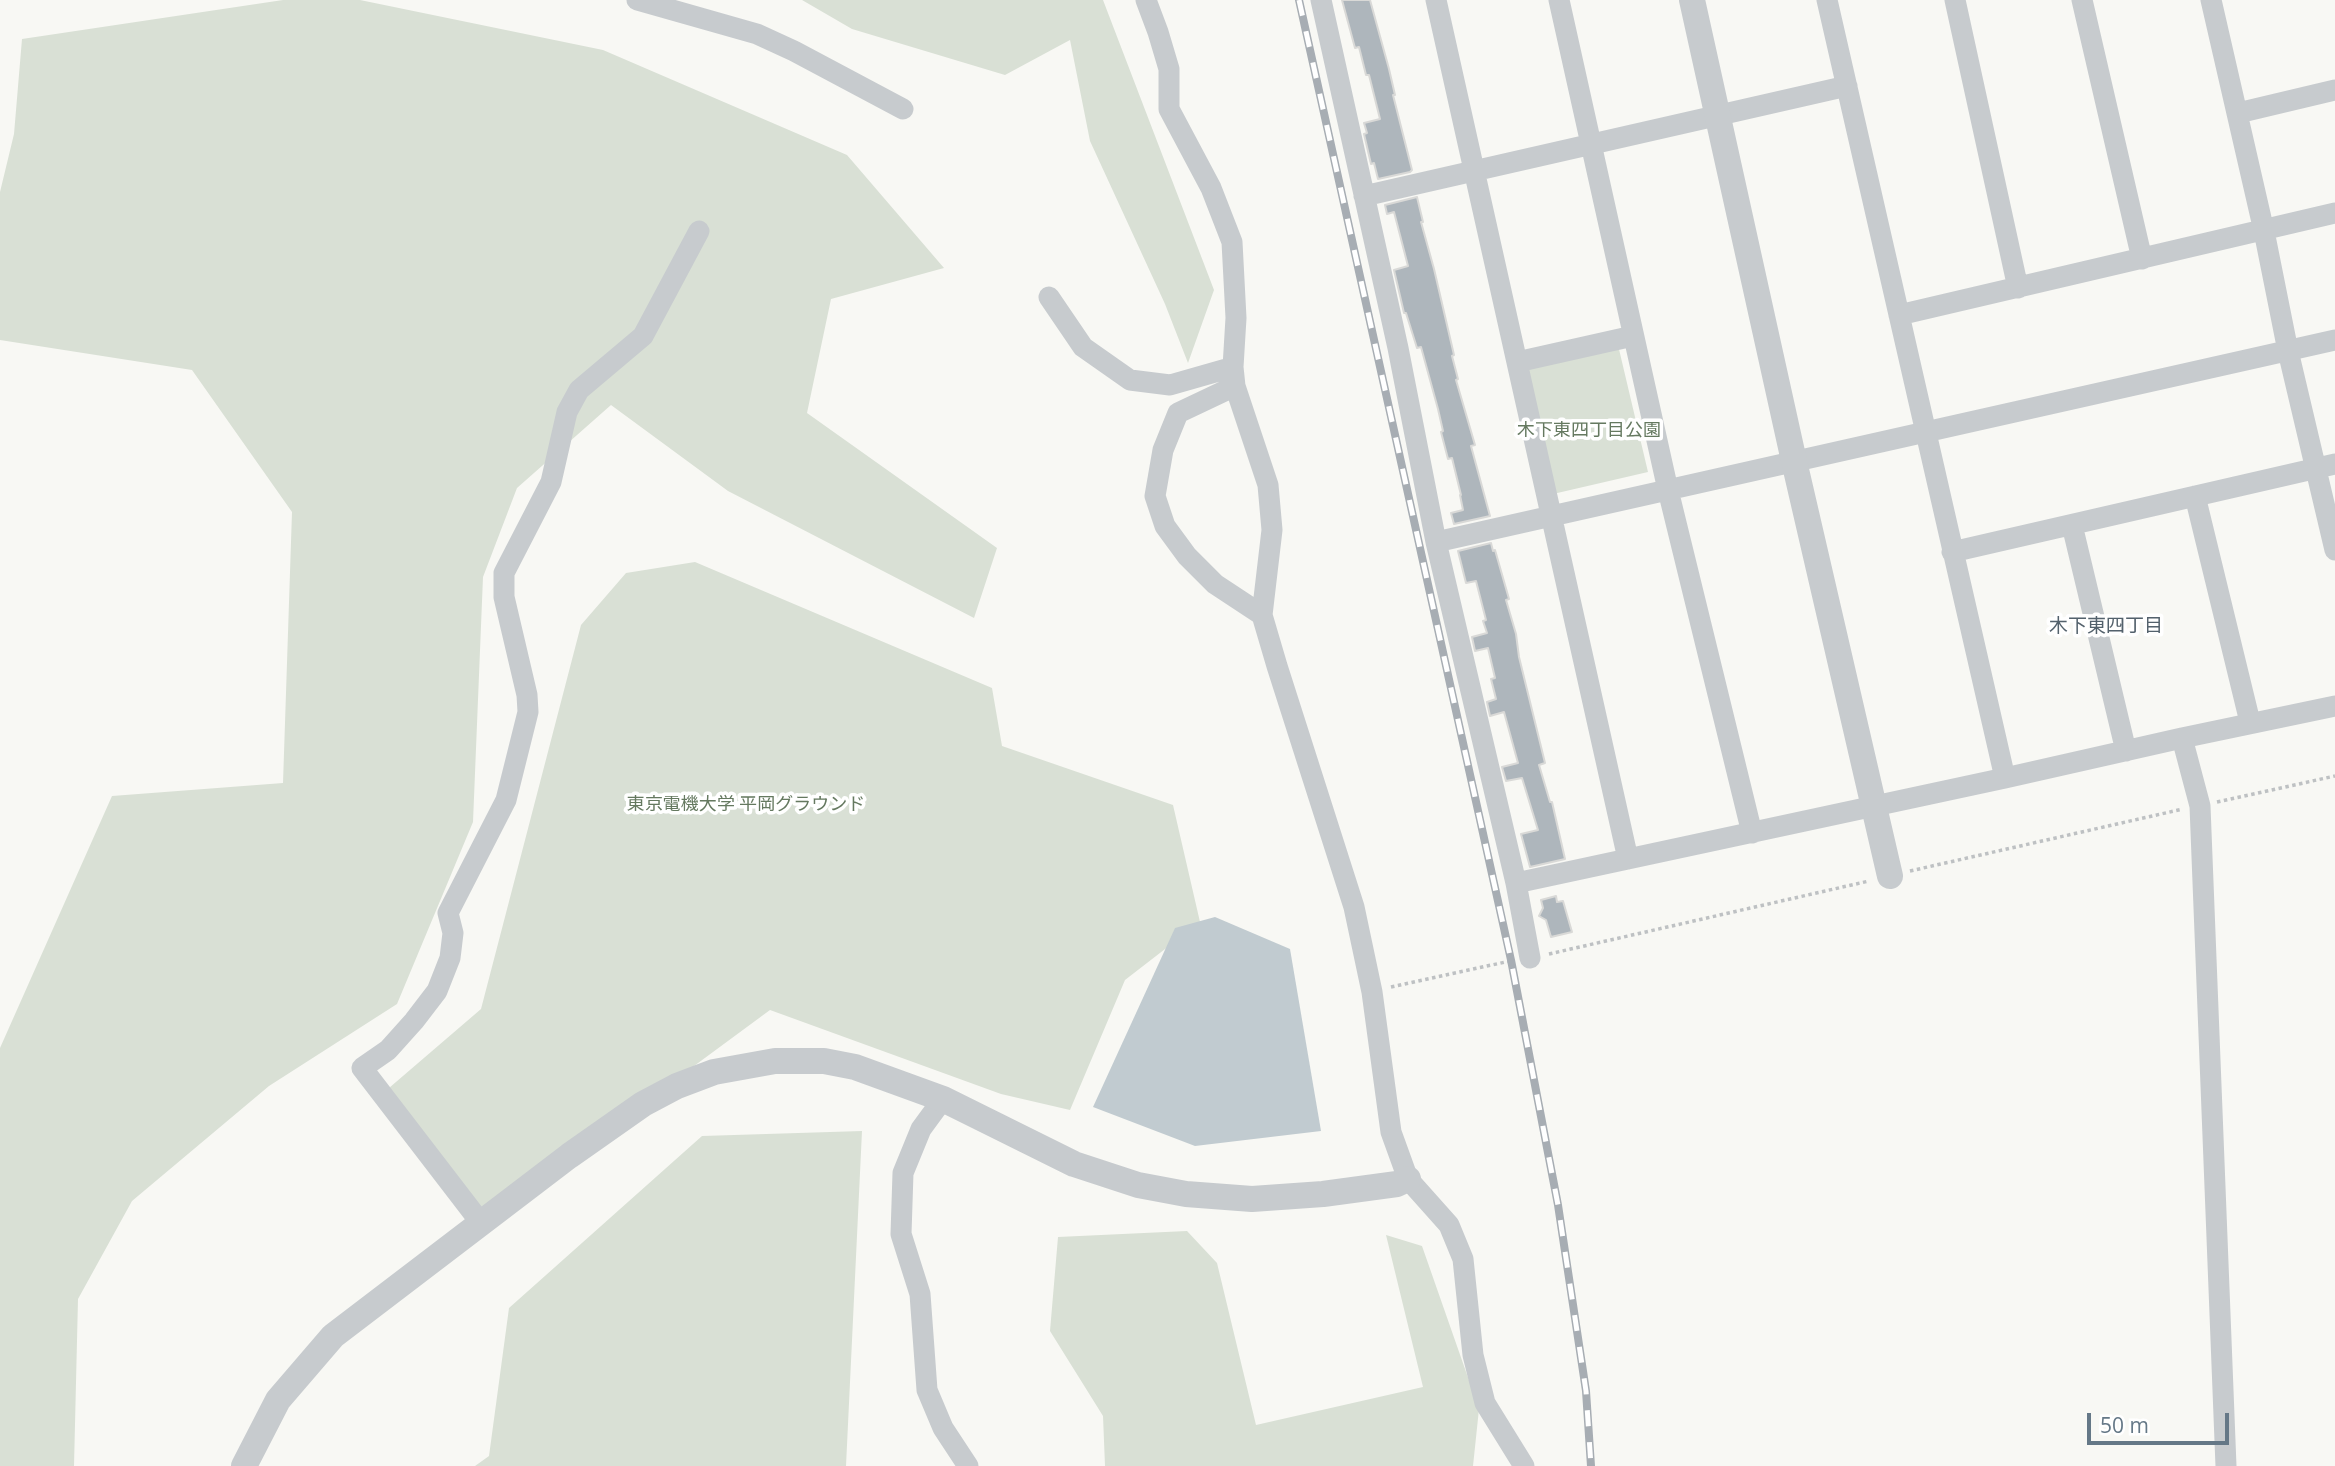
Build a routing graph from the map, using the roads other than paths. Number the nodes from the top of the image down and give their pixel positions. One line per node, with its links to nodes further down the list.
1 (637, 0): 13 (street)
2 (1146, 0): 30 (street)
3 (1321, 0): 18 (street)
4 (1436, 0): 17 (street)
5 (1559, 0): 16 (street)
6 (1692, 0): 15 (street)
7 (1827, 0): 11 (street)
8 (1955, 0): 23 (street)
9 (2082, 0): 22 (street)
10 (2211, 0): 14 (street)
11 (1847, 86): 15 (street); 25 (street)
12 (2335, 90): 14 (street)
13 (903, 109)
14 (2238, 113): 21 (street)
15 (1719, 116): 16 (street); 32 (street)
16 (1591, 144): 17 (street); 26 (street)
17 (1475, 171): 18 (street); 29 (street)
18 (1364, 196): 38 (street)
19 (2335, 213): 21 (street)
20 (699, 231): 55 (street)
21 (2264, 231): 22 (street); 28 (street)
22 (2142, 259): 23 (street)
23 (2018, 288): 25 (street)
24 (1049, 297): 30 (street)
25 (1899, 316): 31 (street)
26 (1633, 335): 29 (street); 34 (street)
27 (2335, 340): 28 (street)
28 (2288, 351): 31 (street); 33 (street)
29 (1517, 362): 36 (street)
30 (1234, 376): 41 (street); 41 (street)
31 (1927, 432): 32 (street); 40 (street)
32 (1794, 461): 34 (street); 47 (street)
33 (2326, 466): 35 (street); 39 (street)
34 (1668, 490): 36 (street); 48 (street)
35 (2195, 496): 37 (street); 43 (street)
36 (1552, 516): 38 (street); 49 (street)
37 (2072, 524): 40 (street); 45 (street)
38 (1436, 542): 51 (street)
39 (2335, 550)
40 (1952, 552): 46 (street)
41 (1262, 615): 54 (street)
42 (2335, 706): 43 (street)
43 (2250, 722): 44 (street)
44 (2182, 738): 45 (street); 59 (street)
45 (2126, 751): 46 (street)
46 (2005, 778): 47 (street)
47 (1874, 806): 48 (street); 50 (street)
48 (1752, 833): 49 (street)
49 (1629, 859): 51 (street)
50 (1890, 876)
51 (1516, 883): 52 (street)
52 (1530, 958)
53 (943, 1099): 54 (street); 55 (street); 57 (street)
54 (1408, 1179): 58 (street)
55 (481, 1223): 56 (street)
56 (244, 1466)
57 (968, 1466)
58 (1524, 1466)
59 (2226, 1466)

